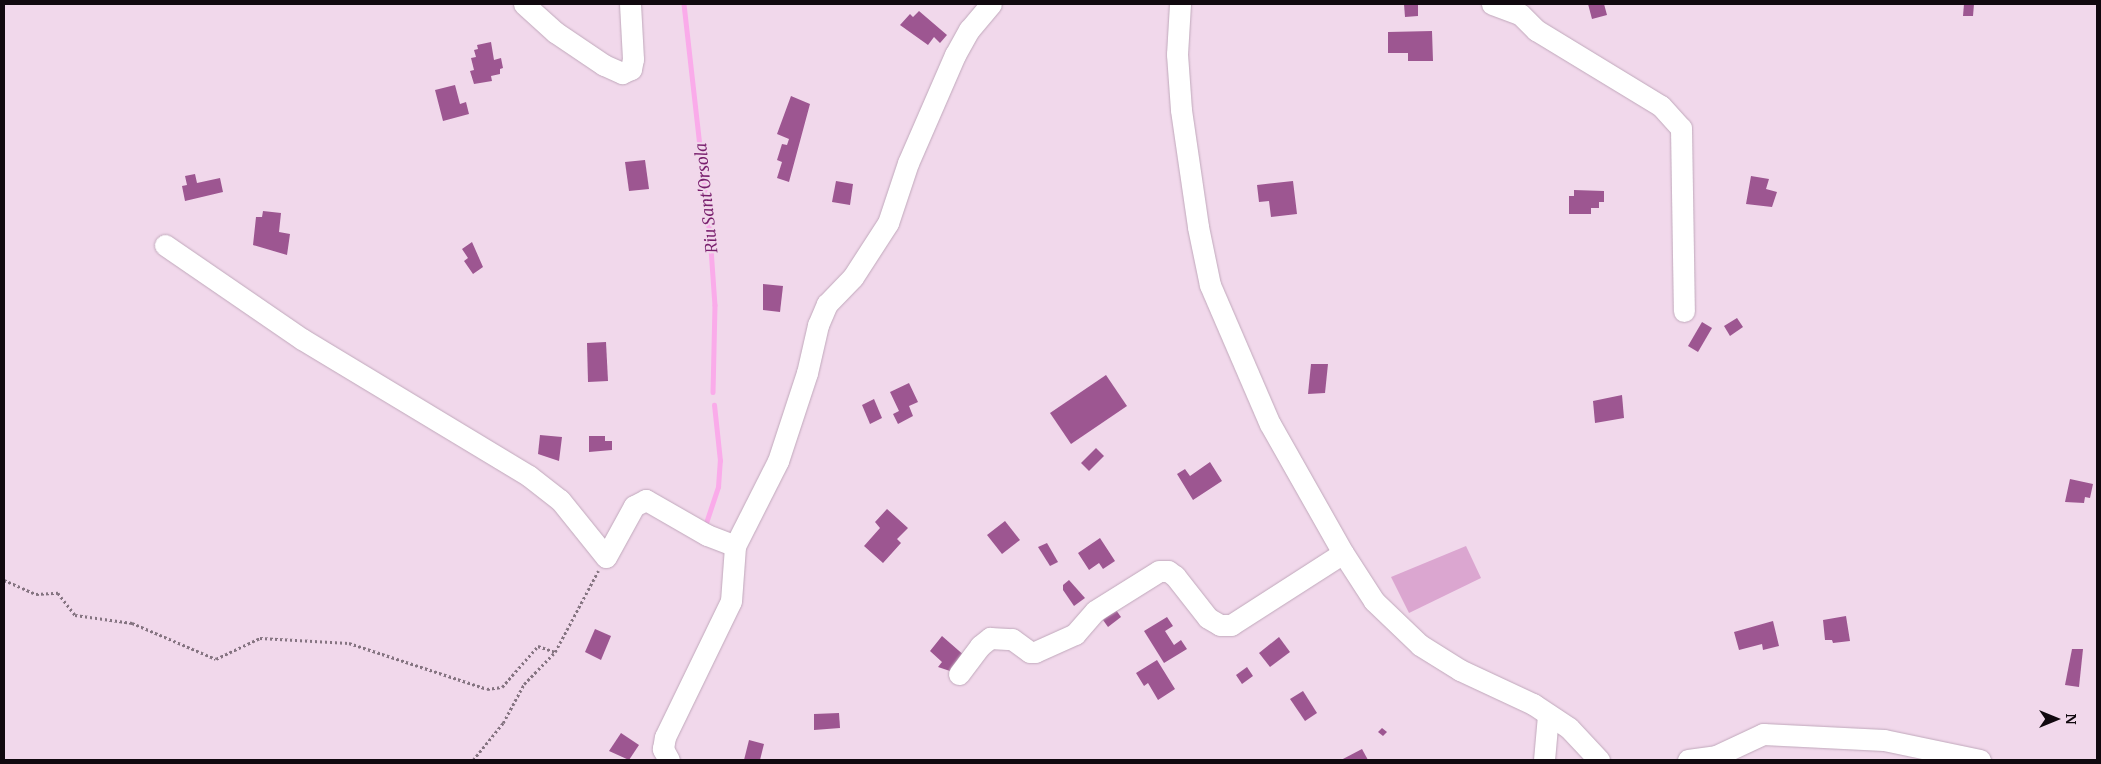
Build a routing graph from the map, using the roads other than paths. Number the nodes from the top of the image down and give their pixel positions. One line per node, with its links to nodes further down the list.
1 (524, 4): 2 (street)
2 (630, 4)
3 (992, 4): 8 (street)
4 (1180, 4): 9 (street)
5 (1492, 4): 7 (street)
6 (165, 245): 8 (street)
7 (1684, 311)
8 (735, 546): 12 (street)
9 (1343, 554): 10 (street); 11 (street)
10 (959, 674)
11 (1548, 715): 13 (street); 14 (street)
12 (669, 760)
13 (1544, 760)
14 (1599, 760)
15 (1688, 760): 16 (street)
16 (1980, 760)

